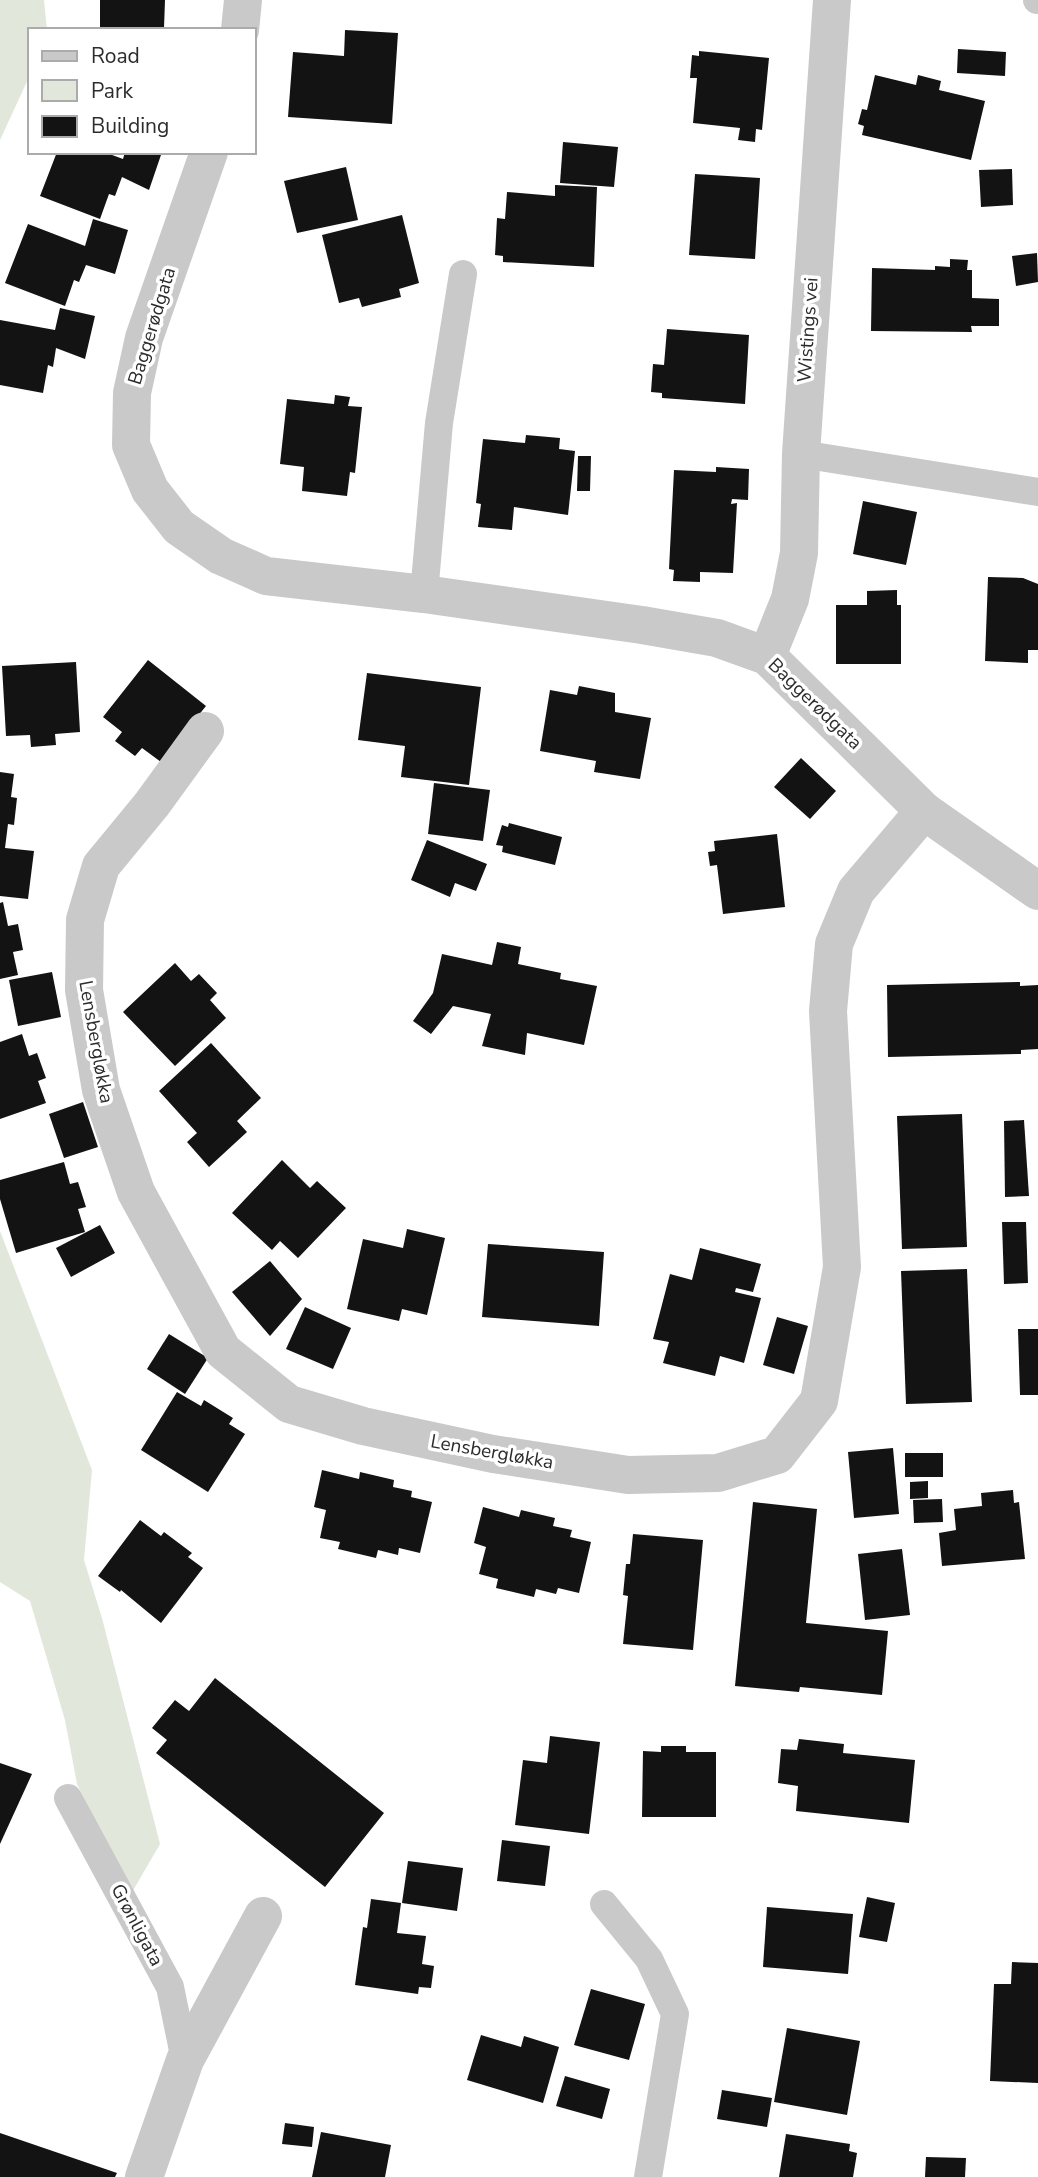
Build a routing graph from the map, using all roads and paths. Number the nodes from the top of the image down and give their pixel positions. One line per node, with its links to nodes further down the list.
1 (243, 0): 3 (street)
2 (832, 0): 6 (street, Wistings vei)
3 (240, 28)
4 (208, 154): 8 (street, Baggerødgata)
5 (463, 274): 8 (lane)
6 (801, 454): 7 (lane); 9 (street, Wistings vei)
7 (1038, 492)
8 (424, 594): 9 (street, Baggerødgata)
9 (767, 656): 11 (street, Baggerødgata)
10 (205, 731): 11 (street, Lensbergløkka)
11 (924, 811): 12 (street, Baggerødgata)
12 (1038, 891)
13 (68, 1798): 16 (lane, Grønligata)
14 (604, 1905): 18 (lane)
15 (263, 1916): 16 (street)
16 (185, 2060): 17 (street)
17 (145, 2177)
18 (649, 2177)

